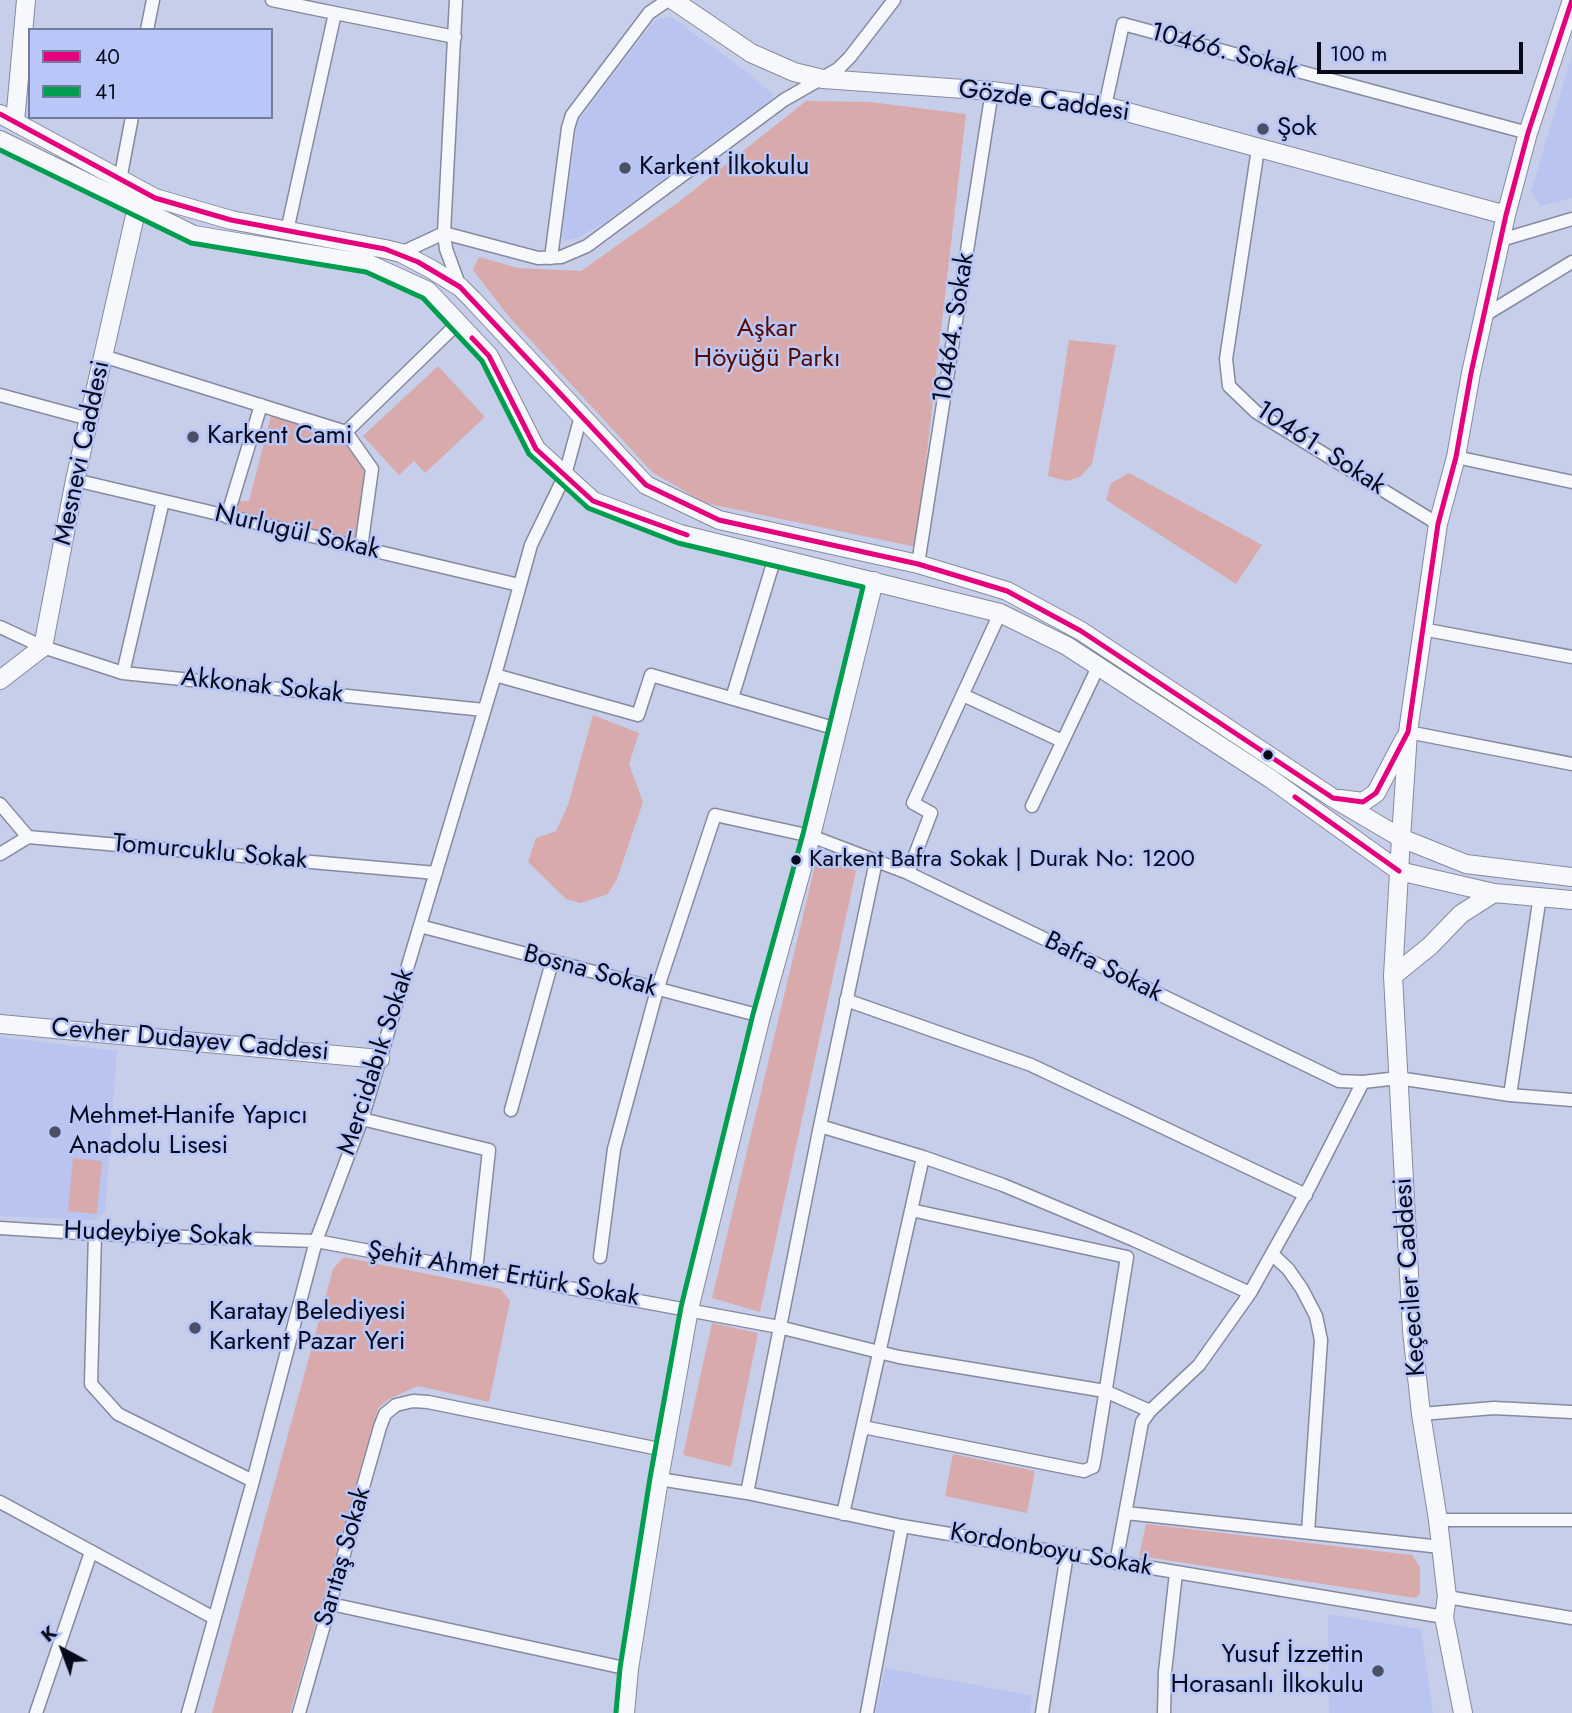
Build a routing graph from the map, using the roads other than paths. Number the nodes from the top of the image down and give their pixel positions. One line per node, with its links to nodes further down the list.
1 (26, 0): 14 (street)
2 (153, 0): 9 (street)
3 (272, 0): 8 (street)
4 (456, 0): 10 (street)
5 (671, 0): 11 (street, Gözde Caddesi); 27 (street)
6 (894, 0): 11 (street)
7 (1572, 2): 16 (street)
8 (335, 13): 10 (street); 23 (street)
9 (147, 28)
10 (455, 37): 24 (street)
11 (823, 79): 12 (street, Gözde Caddesi); 27 (street)
12 (992, 91): 13 (street, Gözde Caddesi); 47 (street, 10464. Sokak)
13 (1105, 106): 16 (street, 10466. Sokak); 18 (street, Gözde Caddesi)
14 (8, 118): 19 (street)
15 (132, 119): 19 (street)
16 (1528, 134): 21 (street)
17 (0, 140): 20 (street)
18 (1258, 149): 21 (street, Gözde Caddesi); 44 (street, 10461. Sokak)
19 (120, 180): 23 (street)
20 (137, 207): 31 (street); 32 (street, Mesnevi Caddesi)
21 (1506, 215): 25 (street)
22 (1572, 219): 25 (street)
23 (287, 231): 26 (street)
24 (444, 233): 26 (street); 27 (street); 29 (street)
25 (1501, 240): 30 (street)
26 (401, 253): 29 (street)
27 (551, 258)
28 (1572, 262): 30 (street)
29 (460, 286): 35 (street)
30 (1485, 315): 38 (street)
31 (458, 323): 37 (street); 39 (street)
32 (103, 356): 34 (street); 36 (street, Mesnevi Caddesi)
33 (0, 395): 36 (street)
34 (261, 405): 37 (street); 43 (street)
35 (581, 416): 39 (street, Mercidabık Sokak); 47 (street)
36 (89, 419): 40 (street, Mesnevi Caddesi)
37 (346, 432): 45 (street)
38 (1457, 457): 41 (street); 44 (street)
39 (565, 475): 46 (street); 49 (street, Mercidabık Sokak)
40 (75, 480): 42 (street, Nurlugül Sokak); 53 (street, Mesnevi Caddesi)
41 (1572, 482)
42 (163, 501): 43 (street, Nurlugül Sokak); 56 (street)
43 (228, 517): 45 (street, Nurlugül Sokak)
44 (1438, 524): 52 (street)
45 (361, 548): 49 (street, Nurlugül Sokak)
46 (775, 557): 48 (street); 60 (street)
47 (918, 564): 66 (street)
48 (874, 581): 50 (street); 62 (street)
49 (519, 585): 57 (street, Mercidabık Sokak)
50 (1000, 613): 55 (street); 59 (street)
51 (0, 627): 53 (street, Akkonak Sokak)
52 (1422, 629): 54 (street); 63 (street)
53 (43, 647): 56 (street, Akkonak Sokak); 58 (street)
54 (1572, 657)
55 (1098, 667): 64 (street); 74 (street)
56 (122, 673): 61 (street, Akkonak Sokak)
57 (495, 675): 60 (street); 61 (street, Mercidabık Sokak)
58 (0, 680)
59 (963, 695): 64 (street); 76 (street)
60 (732, 698): 62 (street)
61 (484, 710): 75 (street, Mercidabık Sokak)
62 (837, 729): 69 (street)
63 (1408, 732): 65 (street); 66 (street); 71 (street, Keçeciler Caddesi)
64 (1062, 741): 68 (street)
65 (1572, 764)
66 (1333, 798): 71 (street)
67 (0, 804): 70 (street)
68 (1032, 806)
69 (811, 836): 73 (street, Bafra Sokak); 84 (street, Bafra Sokak); 86 (street)
70 (28, 837): 72 (street); 75 (street, Tomurcuklu Sokak)
71 (1401, 838): 74 (street, Keçeciler Caddesi); 77 (street)
72 (0, 855)
73 (876, 861): 76 (street, Bafra Sokak); 85 (street)
74 (1399, 871): 78 (street); 83 (street, Keçeciler Caddesi)
75 (436, 873): 81 (street, Mercidabık Sokak)
76 (908, 873): 90 (street, Bafra Sokak)
77 (1572, 877)
78 (1494, 893): 79 (street); 83 (street)
79 (1540, 896): 80 (street); 91 (street)
80 (1572, 900)
81 (420, 926): 82 (street, Bosna Sokak); 88 (street, Mercidabık Sokak)
82 (552, 962): 84 (street, Bosna Sokak); 93 (street)
83 (1393, 976): 89 (street, Keçeciler Caddesi)
84 (657, 990): 86 (street, Bosna Sokak); 104 (street)
85 (846, 1000): 95 (street); 97 (street)
86 (761, 1016): 108 (street)
87 (0, 1024): 88 (street, Cevher Dudayev Caddesi)
88 (380, 1059): 94 (street, Mercidabık Sokak)
89 (1398, 1078): 90 (street, Bafra Sokak); 91 (street, Bafra Sokak); 114 (street, Keçeciler Caddesi)
90 (1363, 1082): 97 (street)
91 (1510, 1095): 92 (street, Bafra Sokak)
92 (1572, 1100)
93 (511, 1111)
94 (362, 1119): 102 (street, Mercidabık Sokak); 106 (street)
95 (820, 1126): 96 (street); 109 (street)
96 (923, 1157): 98 (street); 101 (street)
97 (1306, 1195): 103 (street)
98 (911, 1210): 105 (street); 110 (street)
99 (0, 1227): 100 (street, Hudeybiye Sokak)
100 (95, 1234): 102 (street, Hudeybiye Sokak); 118 (street)
101 (1134, 1240): 105 (street); 107 (street)
102 (316, 1241): 106 (street, Şehit Ahmet Ertürk Sokak); 118 (street, Mercidabık Sokak)
103 (1272, 1254): 107 (street); 126 (street)
104 (600, 1257)
105 (1127, 1257): 111 (street)
106 (476, 1270): 108 (street, Şehit Ahmet Ertürk Sokak)
107 (1250, 1293): 112 (street)
108 (689, 1309): 109 (street, Şehit Ahmet Ertürk Sokak); 116 (street)
109 (779, 1327): 110 (street, Şehit Ahmet Ertürk Sokak); 119 (street)
110 (880, 1350): 111 (street, Şehit Ahmet Ertürk Sokak); 115 (street)
111 (1105, 1391): 112 (street, Şehit Ahmet Ertürk Sokak); 115 (street)
112 (1150, 1411): 121 (street)
113 (1572, 1412): 114 (street)
114 (1421, 1414): 123 (street, Keçeciler Caddesi)
115 (863, 1427): 122 (street)
116 (664, 1450): 117 (street); 133 (street, Sarıtaş Sokak)
117 (659, 1479): 119 (street, Kordonboyu Sokak); 137 (street)
118 (253, 1481): 135 (street, Mercidabık Sokak)
119 (747, 1493): 122 (street, Kordonboyu Sokak)
120 (0, 1502): 128 (street)
121 (1126, 1513): 126 (street); 130 (street)
122 (843, 1514): 125 (street, Kordonboyu Sokak)
123 (1438, 1520): 124 (street); 127 (street, Keçeciler Caddesi)
124 (1572, 1520)
125 (902, 1526): 129 (street, Kordonboyu Sokak); 142 (street)
126 (1308, 1532): 127 (street)
127 (1441, 1547): 132 (street, Keçeciler Caddesi)
128 (91, 1552): 135 (street); 138 (street)
129 (1067, 1554): 130 (street, Kordonboyu Sokak); 143 (street)
130 (1116, 1563): 131 (street, Kordonboyu Sokak)
131 (1176, 1573): 134 (street, Kordonboyu Sokak); 144 (street)
132 (1447, 1597): 134 (street, Keçeciler Caddesi); 136 (street)
133 (331, 1604): 137 (street); 140 (street, Sarıtaş Sokak)
134 (1444, 1616): 145 (street, Keçeciler Caddesi)
135 (214, 1618): 139 (street, Mercidabık Sokak)
136 (1572, 1618)
137 (629, 1670): 141 (street)
138 (36, 1713)
139 (188, 1713)
140 (299, 1713)
141 (625, 1713)
142 (867, 1713)
143 (1042, 1713)
144 (1164, 1713)
145 (1463, 1713)

